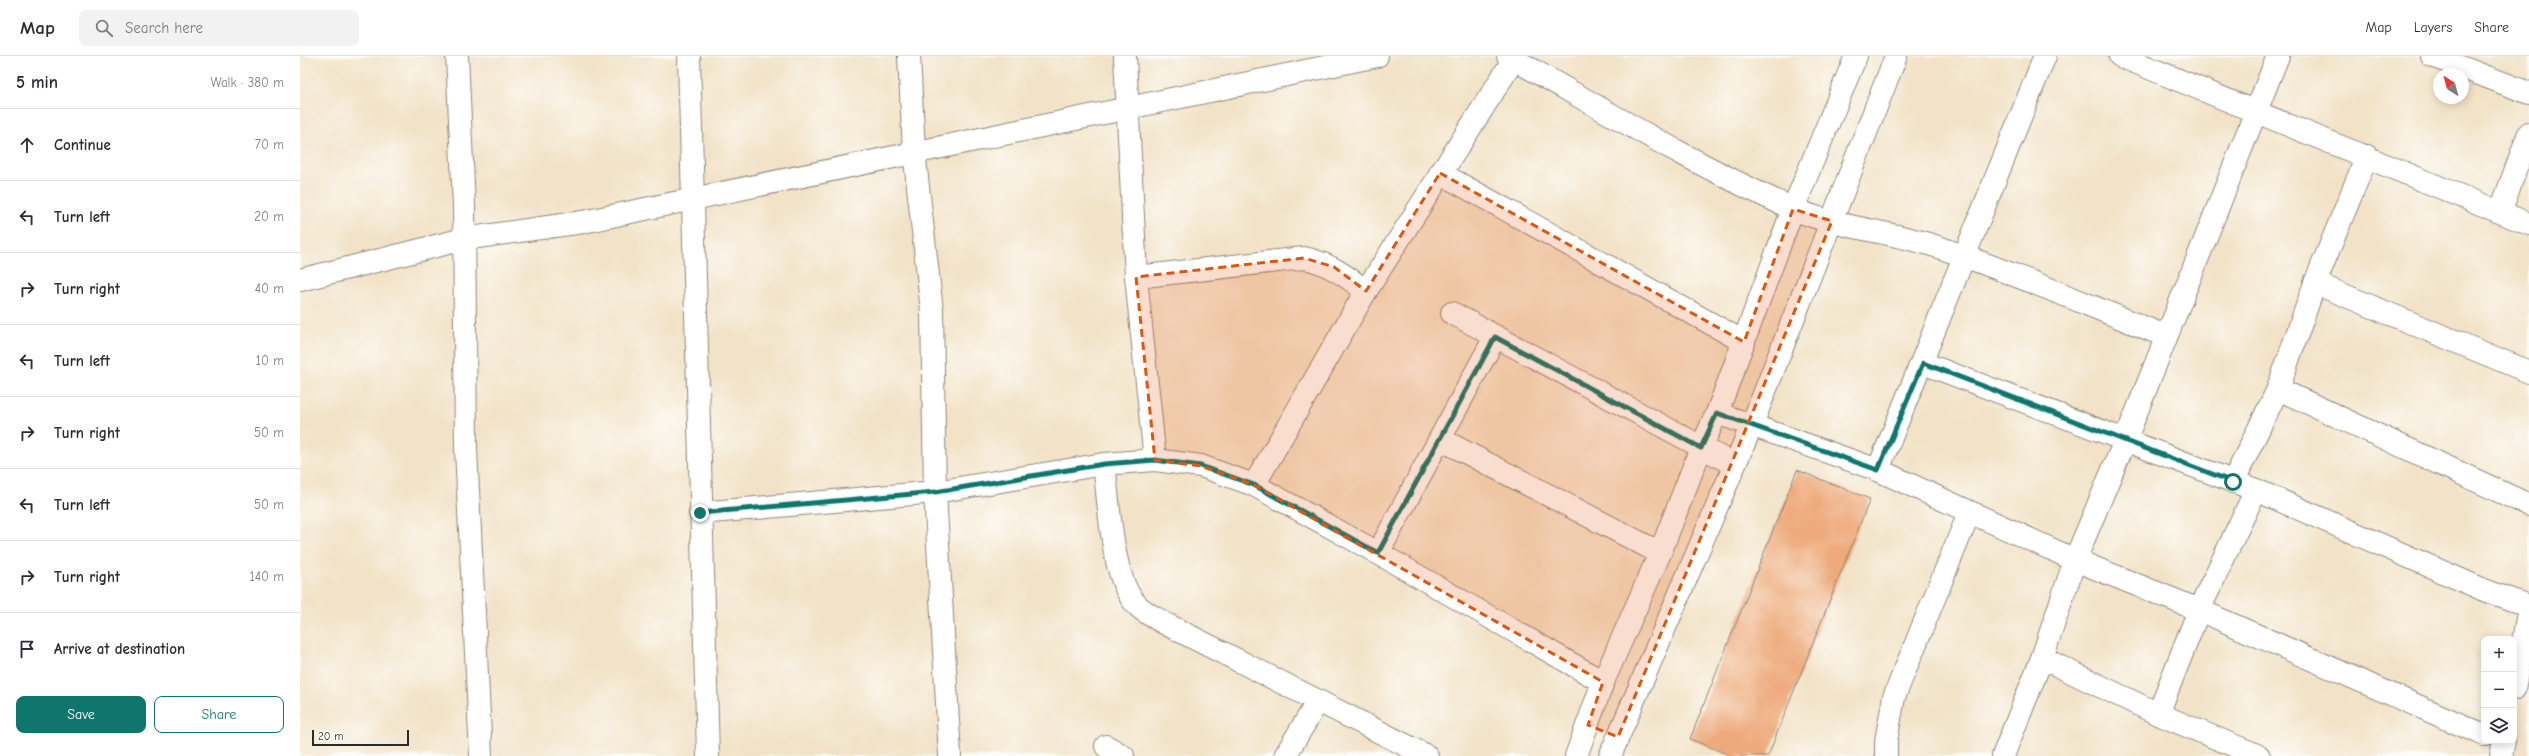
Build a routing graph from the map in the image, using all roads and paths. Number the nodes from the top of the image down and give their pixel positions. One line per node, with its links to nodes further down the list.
1 (457, 56): 25 (street)
2 (689, 56): 20 (street)
3 (909, 56): 17 (street)
4 (1125, 56): 14 (street)
5 (1856, 56): 21 (street)
6 (1896, 56): 23 (street)
7 (2045, 56): 26 (street)
8 (2120, 56): 15 (street)
9 (2278, 56): 15 (street)
10 (2432, 56): 13 (street)
11 (1366, 57): 14 (street)
12 (1511, 58): 19 (street); 21 (street)
13 (2529, 93)
14 (1127, 106): 17 (street); 27 (street)
15 (2256, 111): 18 (street); 32 (street)
16 (2529, 133): 22 (street)
17 (914, 151): 20 (street); 50 (street)
18 (2367, 156): 22 (street); 29 (street)
19 (1440, 173): 30 (street); 34 (street)
20 (694, 199): 25 (street); 52 (street)
21 (1793, 208): 23 (street); 34 (street)
22 (2500, 210): 24 (street)
23 (1832, 221): 26 (street); 39 (street)
24 (2529, 224)
25 (464, 239): 28 (street); 67 (street)
26 (1964, 258): 32 (street); 35 (street)
27 (1136, 277): 30 (street); 43 (street)
28 (300, 280)
29 (2315, 283): 36 (street); 37 (street)
30 (1366, 290): 48 (street)
31 (1452, 313): 33 (street)
32 (2166, 336): 41 (street)
33 (1495, 337): 40 (street); 42 (street)
34 (1744, 342): 38 (street)
35 (1923, 363): 41 (street); 46 (street)
36 (2529, 372)
37 (2278, 389): 47 (street); 51 (street)
38 (1717, 413): 39 (street); 42 (street)
39 (1751, 427): 45 (street); 46 (street)
40 (1440, 439): 54 (street); 55 (street)
41 (2125, 441): 47 (street); 56 (street)
42 (1701, 448): 45 (street); 55 (street)
43 (1155, 460): 44 (street); 48 (street)
44 (1104, 464): 50 (street); 62 (street)
45 (1733, 464): 66 (street)
46 (1878, 470): 53 (street)
47 (2233, 482): 49 (street)
48 (1254, 485): 54 (street)
49 (2256, 490): 57 (street); 58 (street)
50 (935, 492): 52 (street); 69 (street)
51 (2529, 505)
52 (700, 513): 68 (street)
53 (1969, 513): 56 (street); 73 (street)
54 (1378, 553): 61 (street)
55 (1660, 553): 61 (street)
56 (2075, 560): 58 (street); 59 (street)
57 (2529, 607): 60 (street)
58 (2199, 610): 63 (street); 65 (street)
59 (2042, 658): 63 (street); 74 (street)
60 (2517, 673)
61 (1603, 682): 64 (street)
62 (1318, 701): 70 (street); 71 (street)
63 (2158, 714): 75 (street)
64 (1588, 725): 66 (street); 72 (street)
65 (2481, 734)
66 (1614, 746)
67 (482, 756)
68 (708, 756)
69 (950, 756)
70 (1285, 756)
71 (1427, 756)
72 (1576, 756)
73 (1886, 756)
74 (2003, 756)
75 (2259, 756)

